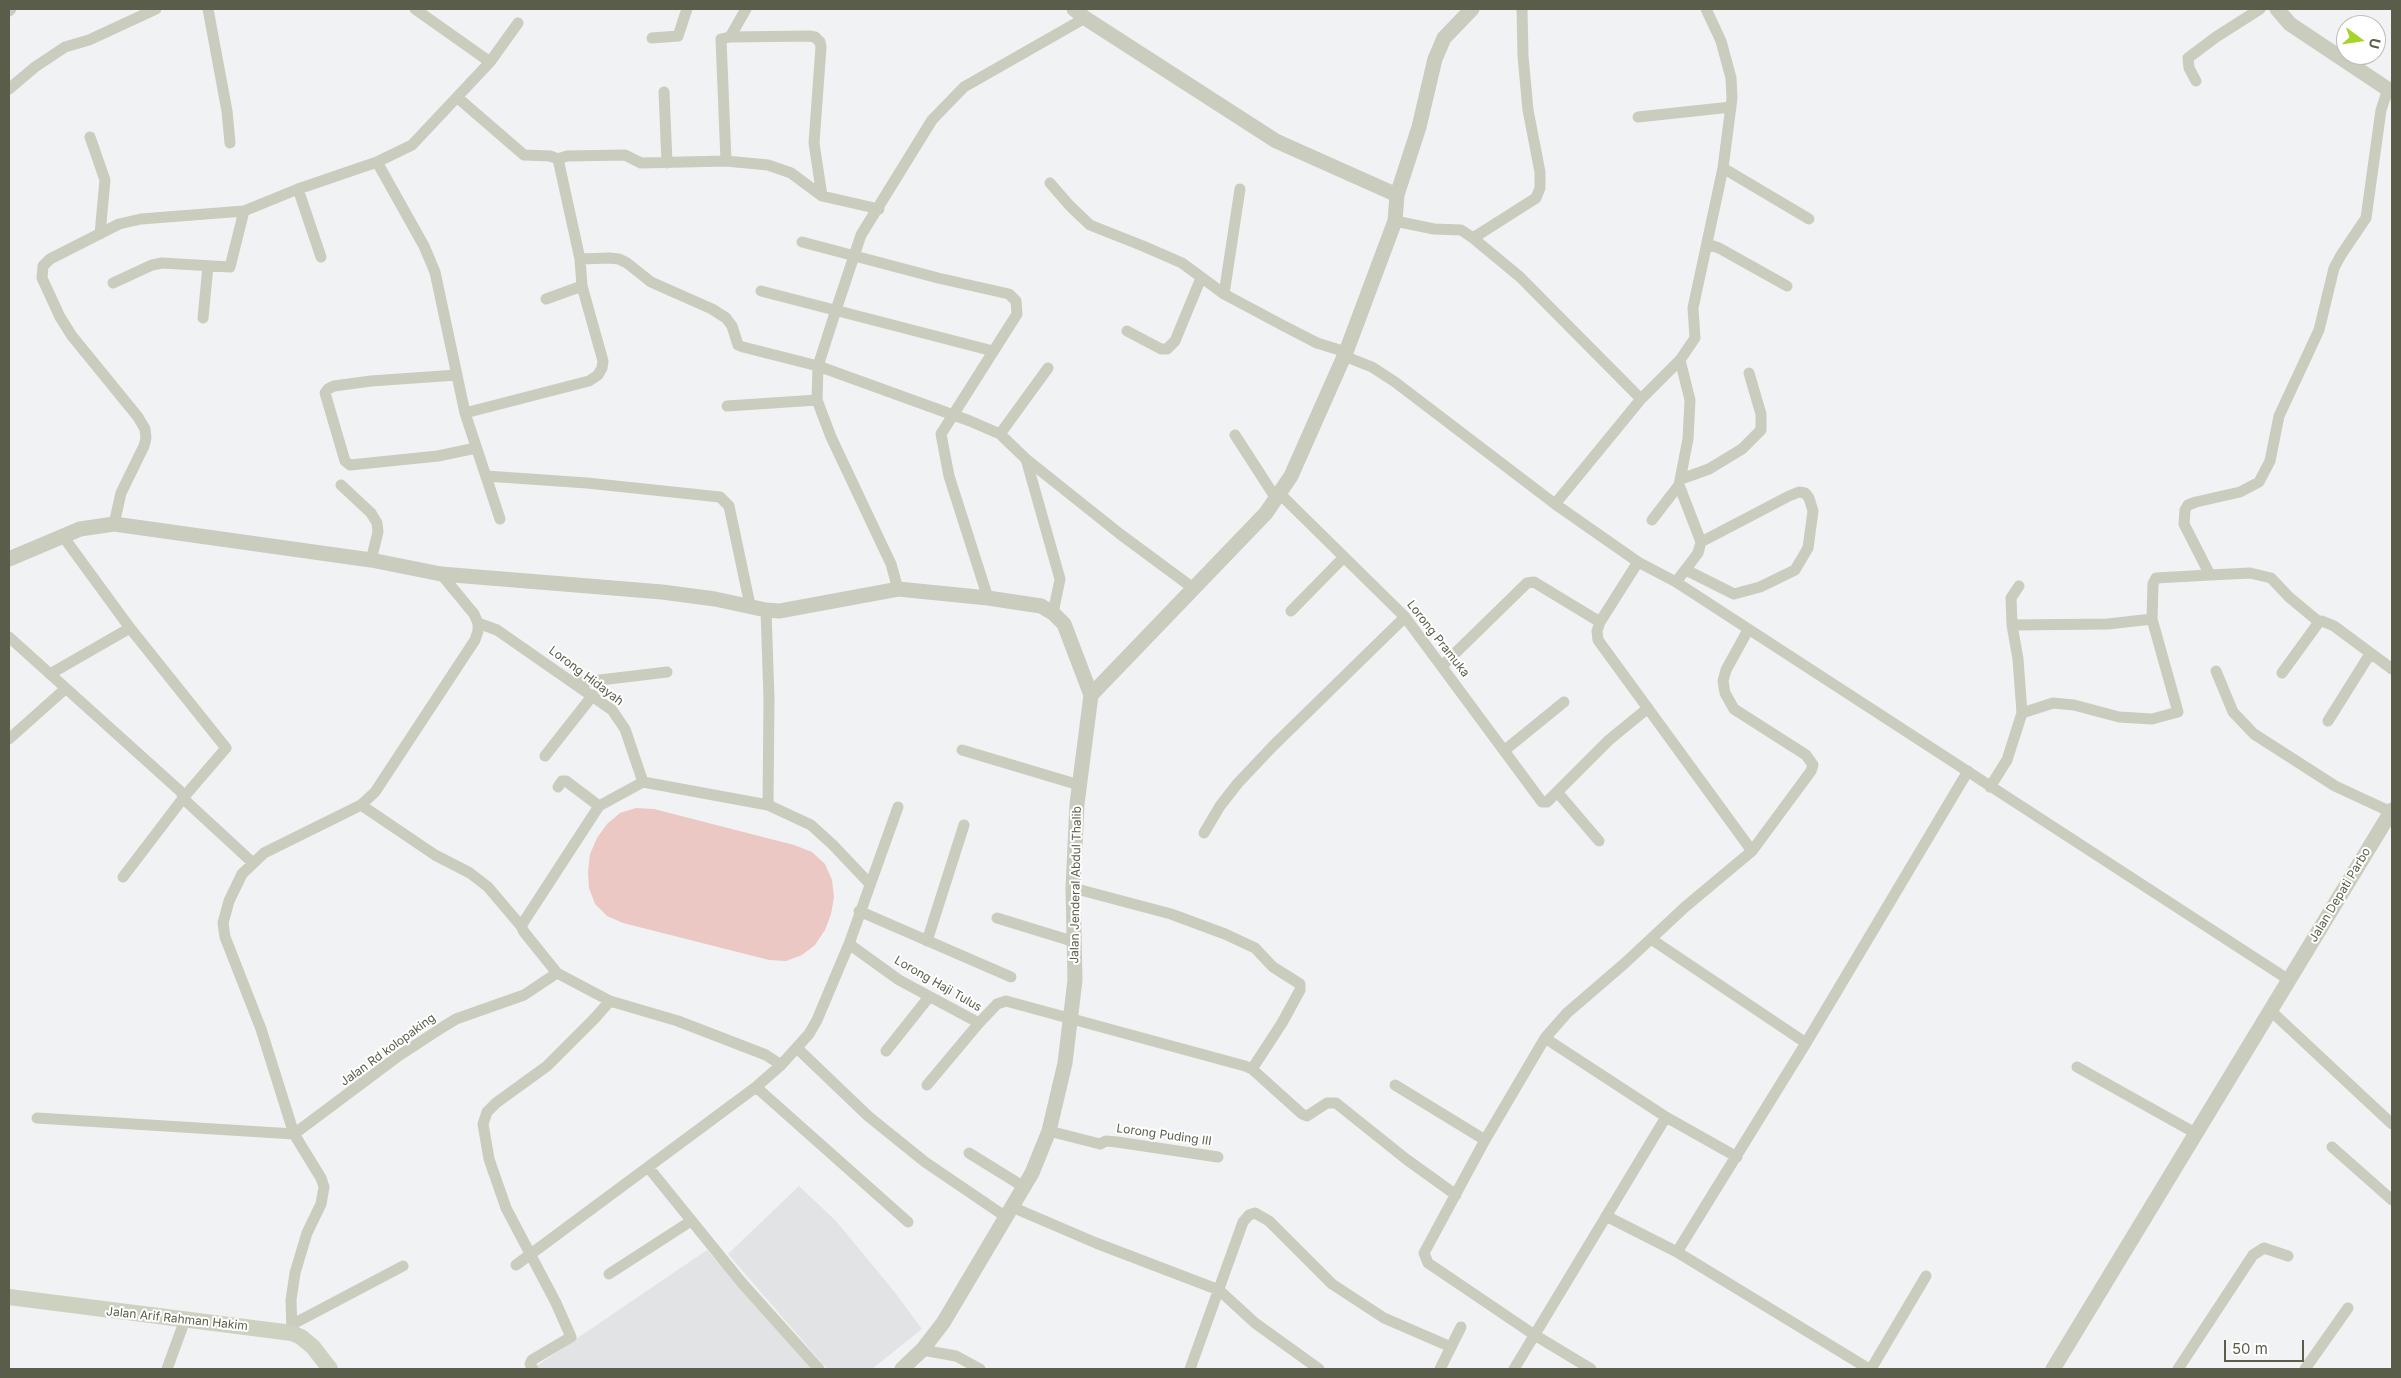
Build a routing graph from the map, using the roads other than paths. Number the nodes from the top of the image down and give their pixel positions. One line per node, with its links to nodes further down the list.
1 (156, 9): 17 (street)
2 (208, 9): 24 (street)
3 (415, 9): 15 (street)
4 (687, 9): 14 (street)
5 (746, 9): 13 (street)
6 (1472, 9): 33 (street)
7 (1522, 9): 40 (street)
8 (1706, 9): 21 (street)
9 (2260, 9): 16 (street)
10 (2277, 9): 18 (street)
11 (1079, 13): 33 (street); 35 (street)
12 (518, 24): 15 (street)
13 (730, 37): 26 (street); 34 (street)
14 (652, 38)
15 (490, 62): 20 (street)
16 (2196, 81)
17 (9, 89)
18 (2390, 90): 89 (street)
19 (664, 92): 28 (street)
20 (458, 98): 25 (street); 27 (street)
21 (1731, 107): 22 (street); 29 (street)
22 (1638, 117)
23 (90, 137): 39 (street)
24 (230, 143)
25 (558, 159): 28 (street); 45 (street)
26 (726, 161): 28 (street); 34 (street)
27 (377, 162): 31 (street); 63 (street)
28 (667, 162)
29 (1723, 168): 37 (street); 42 (street)
30 (1050, 183): 47 (street)
31 (298, 189): 36 (street); 44 (street)
32 (1240, 190): 52 (street)
33 (1397, 195): 38 (street)
34 (822, 196): 35 (street)
35 (879, 209): 43 (street)
36 (244, 211): 39 (street); 46 (street)
37 (1809, 220)
38 (1395, 221): 40 (street); 58 (street)
39 (100, 234): 80 (street)
40 (1473, 238): 64 (street)
41 (802, 242): 43 (street)
42 (1707, 244): 50 (street); 59 (street)
43 (854, 255): 54 (street); 57 (street)
44 (321, 258)
45 (580, 259): 49 (street); 60 (street)
46 (208, 266): 48 (street); 55 (street)
47 (1202, 278): 52 (street); 56 (street)
48 (113, 283)
49 (582, 286): 53 (street); 67 (street)
50 (1787, 286)
51 (762, 291): 54 (street)
52 (1224, 294): 58 (street)
53 (546, 299)
54 (836, 310): 57 (street); 60 (street)
55 (203, 318)
56 (1127, 330)
57 (993, 351): 68 (street)
58 (1345, 354): 76 (street); 77 (street)
59 (1680, 360): 64 (street); 74 (street)
60 (818, 366): 65 (street); 68 (street)
61 (1048, 368): 69 (street)
62 (1749, 373): 74 (street)
63 (456, 375): 67 (street); 71 (street)
64 (1641, 399): 77 (street)
65 (817, 400): 66 (street); 93 (street)
66 (727, 406)
67 (465, 413): 71 (street)
68 (952, 415): 69 (street); 94 (street)
69 (1000, 434): 72 (street)
70 (1235, 435): 76 (street, Lorong Pramuka)
71 (476, 448): 73 (street)
72 (1026, 459): 92 (street); 98 (street)
73 (486, 476): 78 (street); 95 (street)
74 (1680, 482): 79 (street); 82 (street)
75 (341, 484): 85 (street)
76 (1279, 497): 83 (street, Lorong Pramuka); 92 (street)
77 (1555, 504): 86 (street)
78 (500, 519)
79 (1652, 520)
80 (114, 524): 81 (street); 85 (street)
81 (62, 536): 84 (street); 105 (street)
82 (1701, 542): 87 (street); 87 (street)
83 (1344, 557): 97 (street); 99 (street, Lorong Pramuka)
84 (9, 558)
85 (371, 560): 88 (street)
86 (1638, 562): 90 (street); 102 (street)
87 (1686, 570): 90 (street)
88 (441, 574): 95 (street); 101 (street)
89 (2210, 575): 100 (street); 103 (street)
90 (1676, 582): 106 (street)
91 (2019, 586): 104 (street)
92 (1193, 588): 118 (street)
93 (898, 589): 94 (street); 96 (street)
94 (988, 598): 98 (street)
95 (750, 605): 96 (street)
96 (766, 610): 135 (street)
97 (1291, 611)
98 (1053, 612): 118 (street)
99 (1405, 617): 109 (street, Lorong Pramuka); 140 (street)
100 (2152, 619): 104 (street); 121 (street)
101 (478, 622): 115 (street, Lorong Hidayah); 134 (street)
102 (1600, 622): 109 (street); 120 (street)
103 (2319, 622): 108 (street); 113 (street)
104 (2012, 626): 121 (street)
105 (130, 628): 114 (street); 133 (street)
106 (1748, 630): 127 (street); 142 (street)
107 (9, 637): 114 (street)
108 (2370, 654): 110 (street); 122 (street)
109 (1442, 666): 125 (street, Lorong Pramuka)
110 (2392, 669)
111 (2216, 671): 138 (street)
112 (667, 672): 115 (street)
113 (2282, 673)
114 (50, 674): 116 (street)
115 (575, 683): 117 (street, Lorong Hidayah)
116 (65, 689): 123 (street); 133 (street)
117 (593, 695): 126 (street); 128 (street, Lorong Hidayah)
118 (1091, 695): 129 (street, Jalan Jenderal Abdul Thalib)
119 (1564, 702): 125 (street)
120 (1648, 708): 132 (street); 142 (street)
121 (2022, 713): 130 (street)
122 (2328, 721)
123 (9, 739)
124 (962, 750): 129 (street)
125 (1505, 750): 132 (street, Lorong Pramuka)
126 (545, 756)
127 (1968, 771): 130 (street); 163 (street)
128 (644, 782): 135 (street); 136 (street)
129 (1079, 784): 146 (street, Jalan Jenderal Abdul Thalib)
130 (1990, 786): 156 (street)
131 (558, 787): 136 (street)
132 (1558, 793): 141 (street)
133 (184, 796): 143 (street); 144 (street)
134 (361, 805): 143 (street); 149 (street)
135 (768, 805): 145 (street)
136 (599, 806): 149 (street)
137 (898, 807): 145 (street)
138 (2390, 817): 156 (street, Jalan Depati Parbo)
139 (964, 825): 151 (street)
140 (1204, 833)
141 (1600, 841)
142 (1752, 851): 150 (street)
143 (253, 863): 176 (street)
144 (123, 877)
145 (869, 883): 147 (street)
146 (1073, 888): 152 (street, Jalan Jenderal Abdul Thalib); 168 (street)
147 (859, 911): 151 (street); 153 (street)
148 (997, 918): 152 (street)
149 (521, 926): 154 (street)
150 (1651, 939): 162 (street); 163 (street)
151 (928, 940): 155 (street)
152 (1075, 942): 160 (street, Jalan Jenderal Abdul Thalib)
153 (849, 944): 157 (street, Lorong Haji Tulus); 164 (street)
154 (558, 973): 158 (street); 176 (street, Jalan Rd kolopaking)
155 (1010, 977)
156 (2289, 980): 159 (street, Jalan Depati Parbo)
157 (929, 997): 161 (street, Lorong Haji Tulus); 165 (street)
158 (610, 1001): 166 (street); 192 (street)
159 (2271, 1011): 174 (street); 177 (street, Jalan Depati Parbo)
160 (1071, 1020): 161 (street, Lorong Haji Tulus); 168 (street); 175 (street, Jalan Jenderal Abdul Thalib)
161 (979, 1023): 169 (street)
162 (1545, 1038): 172 (street); 178 (street)
163 (1806, 1043): 182 (street)
164 (798, 1048): 166 (street); 187 (street)
165 (886, 1051)
166 (781, 1066): 171 (street)
167 (2077, 1067): 177 (street)
168 (1252, 1069): 185 (street)
169 (927, 1085)
170 (1395, 1085): 178 (street)
171 (756, 1087): 183 (street); 190 (street)
172 (1666, 1117): 182 (street); 188 (street)
173 (37, 1118): 176 (street)
174 (2392, 1124)
175 (1049, 1131): 181 (street, Lorong Puding III); 184 (street, Jalan Jenderal Abdul Thalib)
176 (294, 1134): 205 (street)
177 (2197, 1134): 223 (street, Jalan Depati Parbo)
178 (1485, 1140): 185 (street)
179 (2332, 1146): 186 (street)
180 (969, 1153): 184 (street)
181 (1218, 1157)
182 (1736, 1157): 191 (street)
183 (648, 1167): 189 (street); 192 (street)
184 (1024, 1187): 187 (street, Jalan Jenderal Abdul Thalib)
185 (1456, 1195): 206 (street)
186 (2392, 1200)
187 (1009, 1212): 198 (street); 209 (street, Jalan Jenderal Abdul Thalib)
188 (1606, 1216): 191 (street); 206 (street)
189 (692, 1221): 196 (street); 214 (street)
190 (908, 1222)
191 (1677, 1252): 222 (street)
192 (531, 1254): 194 (street); 213 (street)
193 (2288, 1256): 224 (street)
194 (516, 1265)
195 (403, 1266): 205 (street)
196 (609, 1274)
197 (1926, 1276): 222 (street)
198 (1219, 1290): 207 (street); 217 (street); 218 (street)
199 (9, 1297): 202 (main road, Jalan Arif Rahman Hakim)
200 (9, 1306): 202 (main road, Jalan Arif Rahman Hakim)
201 (2348, 1308): 225 (street)
202 (153, 1320): 204 (main road, Jalan Arif Rahman Hakim); 205 (main road, Jalan Arif Rahman Hakim)
203 (1461, 1326): 207 (street)
204 (182, 1328): 208 (main road, Jalan Arif Rahman Hakim); 210 (street)
205 (292, 1329): 208 (main road, Jalan Arif Rahman Hakim)
206 (1533, 1334): 220 (street); 221 (street)
207 (1451, 1347): 219 (street)
208 (309, 1350): 211 (main road, Jalan Arif Rahman Hakim); 212 (main road, Jalan Arif Rahman Hakim)
209 (922, 1350): 215 (street, Jalan Jenderal Abdul Thalib); 216 (street)
210 (167, 1369)
211 (319, 1369)
212 (330, 1369)
213 (534, 1369)
214 (819, 1369)
215 (902, 1369)
216 (980, 1369)
217 (1190, 1369)
218 (1319, 1369)
219 (1440, 1369)
220 (1514, 1369)
221 (1591, 1369)
222 (1870, 1369)
223 (2053, 1369)
224 (2178, 1369)
225 (2305, 1369)

